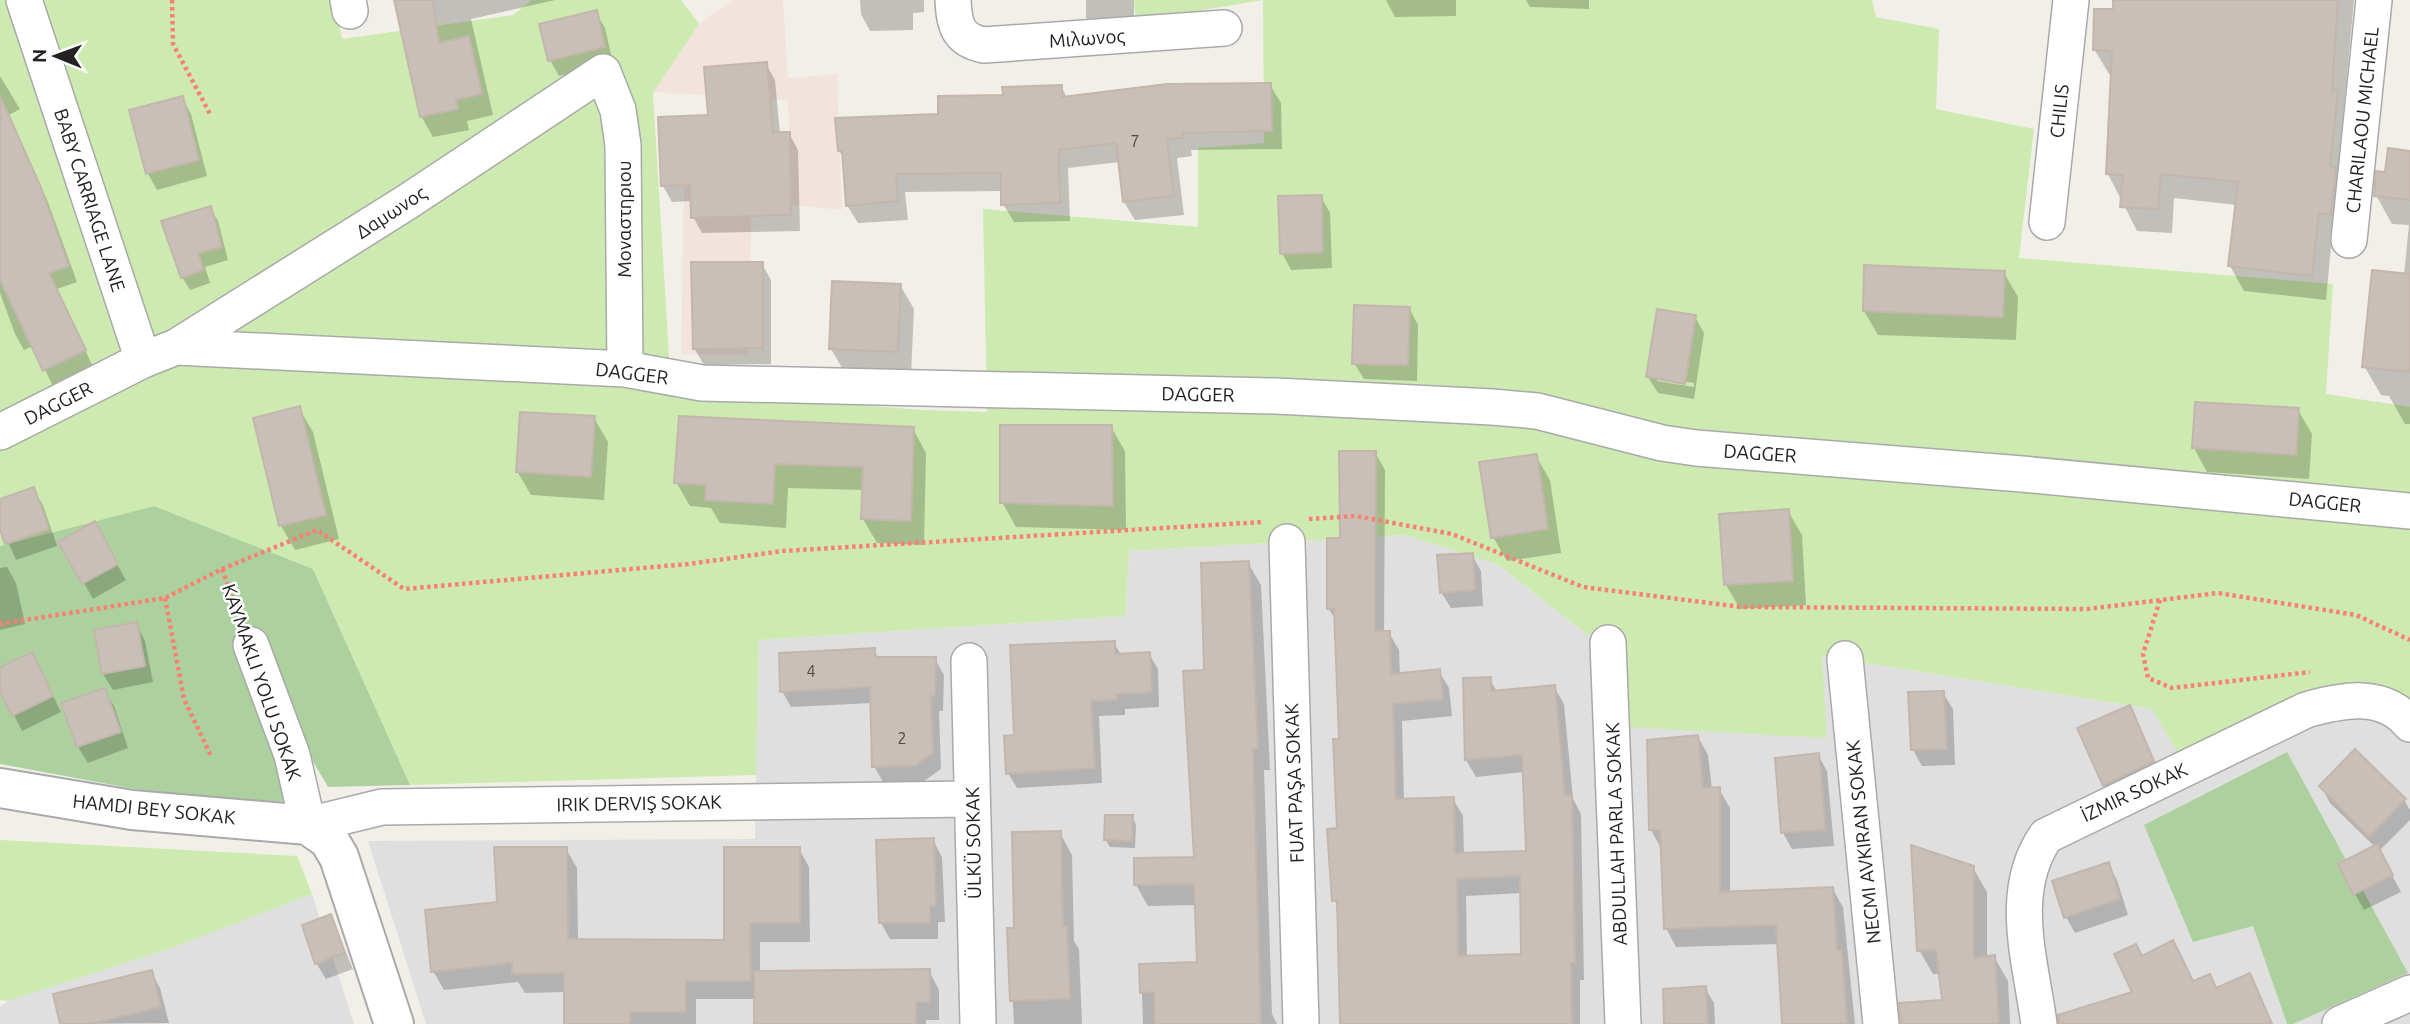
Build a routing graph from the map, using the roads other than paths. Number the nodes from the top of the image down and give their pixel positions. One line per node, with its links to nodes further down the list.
1 (24, 0): 10 (street, BABY CARRIAGE LANE)
2 (2071, 0): 7 (street, CHILIS)
3 (2374, 0): 8 (street, CHARILAOU MICHAEL)
4 (955, 14): 5 (street, Μιλωνος)
5 (1224, 28)
6 (603, 72): 9 (street, Δαμωνος); 11 (street, Μοναστηριου)
7 (2047, 222)
8 (2350, 240)
9 (176, 347): 10 (street, DAGGER); 11 (street, DAGGER)
10 (143, 360): 12 (street, DAGGER)
11 (625, 369): 13 (street, DAGGER)
12 (0, 432)
13 (2410, 511)
14 (1287, 528): 26 (street, FUAT PAŞA SOKAK)
15 (1608, 643): 27 (street, ABDULLAH PARLA SOKAK)
16 (251, 645): 22 (street)
17 (1845, 660): 28 (street)
18 (969, 661): 21 (street, ÜLKÜ SOKAK)
19 (2407, 720): 29 (street, İZMIR SOKAK)
20 (0, 788): 22 (street, HAMDI BEY SOKAK)
21 (971, 799): 22 (street); 25 (street, ÜLKÜ SOKAK)
22 (309, 825): 24 (street)
23 (2410, 993): 30 (street)
24 (394, 1024)
25 (978, 1024)
26 (1301, 1024)
27 (1623, 1024)
28 (1881, 1024)
29 (2039, 1024)
30 (2340, 1024)

